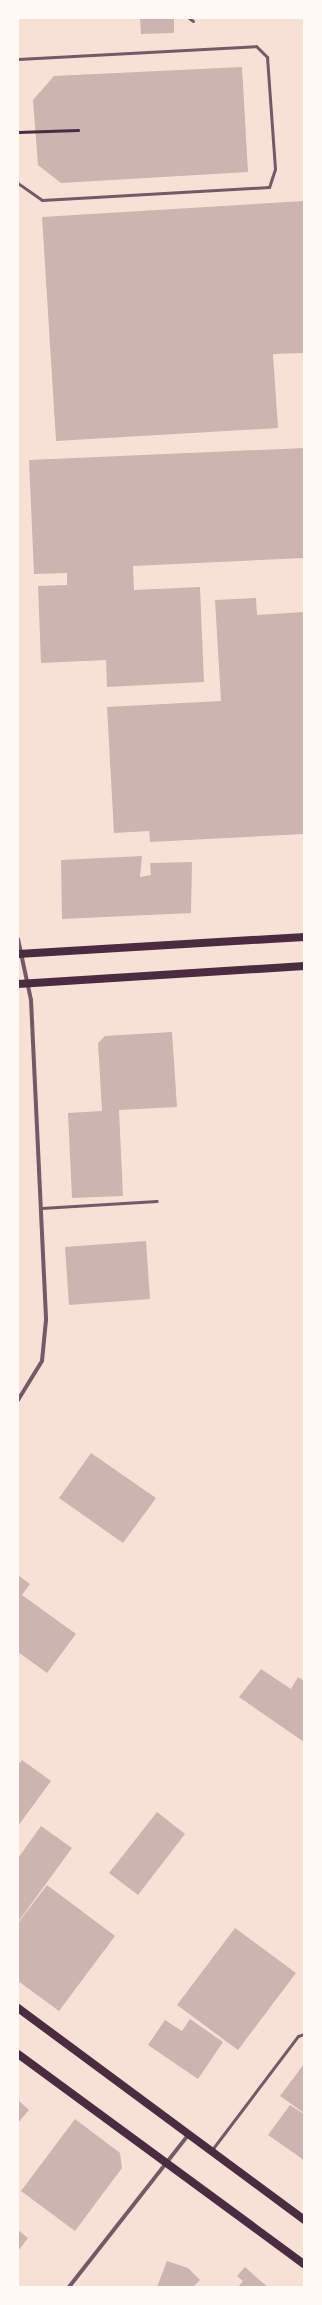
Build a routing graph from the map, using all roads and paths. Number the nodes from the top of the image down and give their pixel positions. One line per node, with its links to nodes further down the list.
1 (189, 18): 2 (lane)
2 (193, 21)
3 (18, 59): 6 (lane)
4 (78, 130): 5 (path)
5 (18, 132)
6 (18, 183)
7 (304, 938): 9 (main road)
8 (18, 939): 9 (street)
9 (18, 954): 12 (street)
10 (304, 966): 12 (main road)
11 (18, 984): 12 (main road)
12 (30, 984): 14 (street)
13 (157, 1201): 14 (lane)
14 (41, 1208): 15 (street)
15 (18, 1400)
16 (18, 2008): 19 (main road)
17 (304, 2034): 20 (lane)
18 (18, 2054): 21 (main road)
19 (188, 2135): 20 (main road); 21 (street)
20 (211, 2151): 22 (main road)
21 (166, 2164): 23 (main road); 24 (street)
22 (304, 2220)
23 (304, 2264)
24 (69, 2287)

